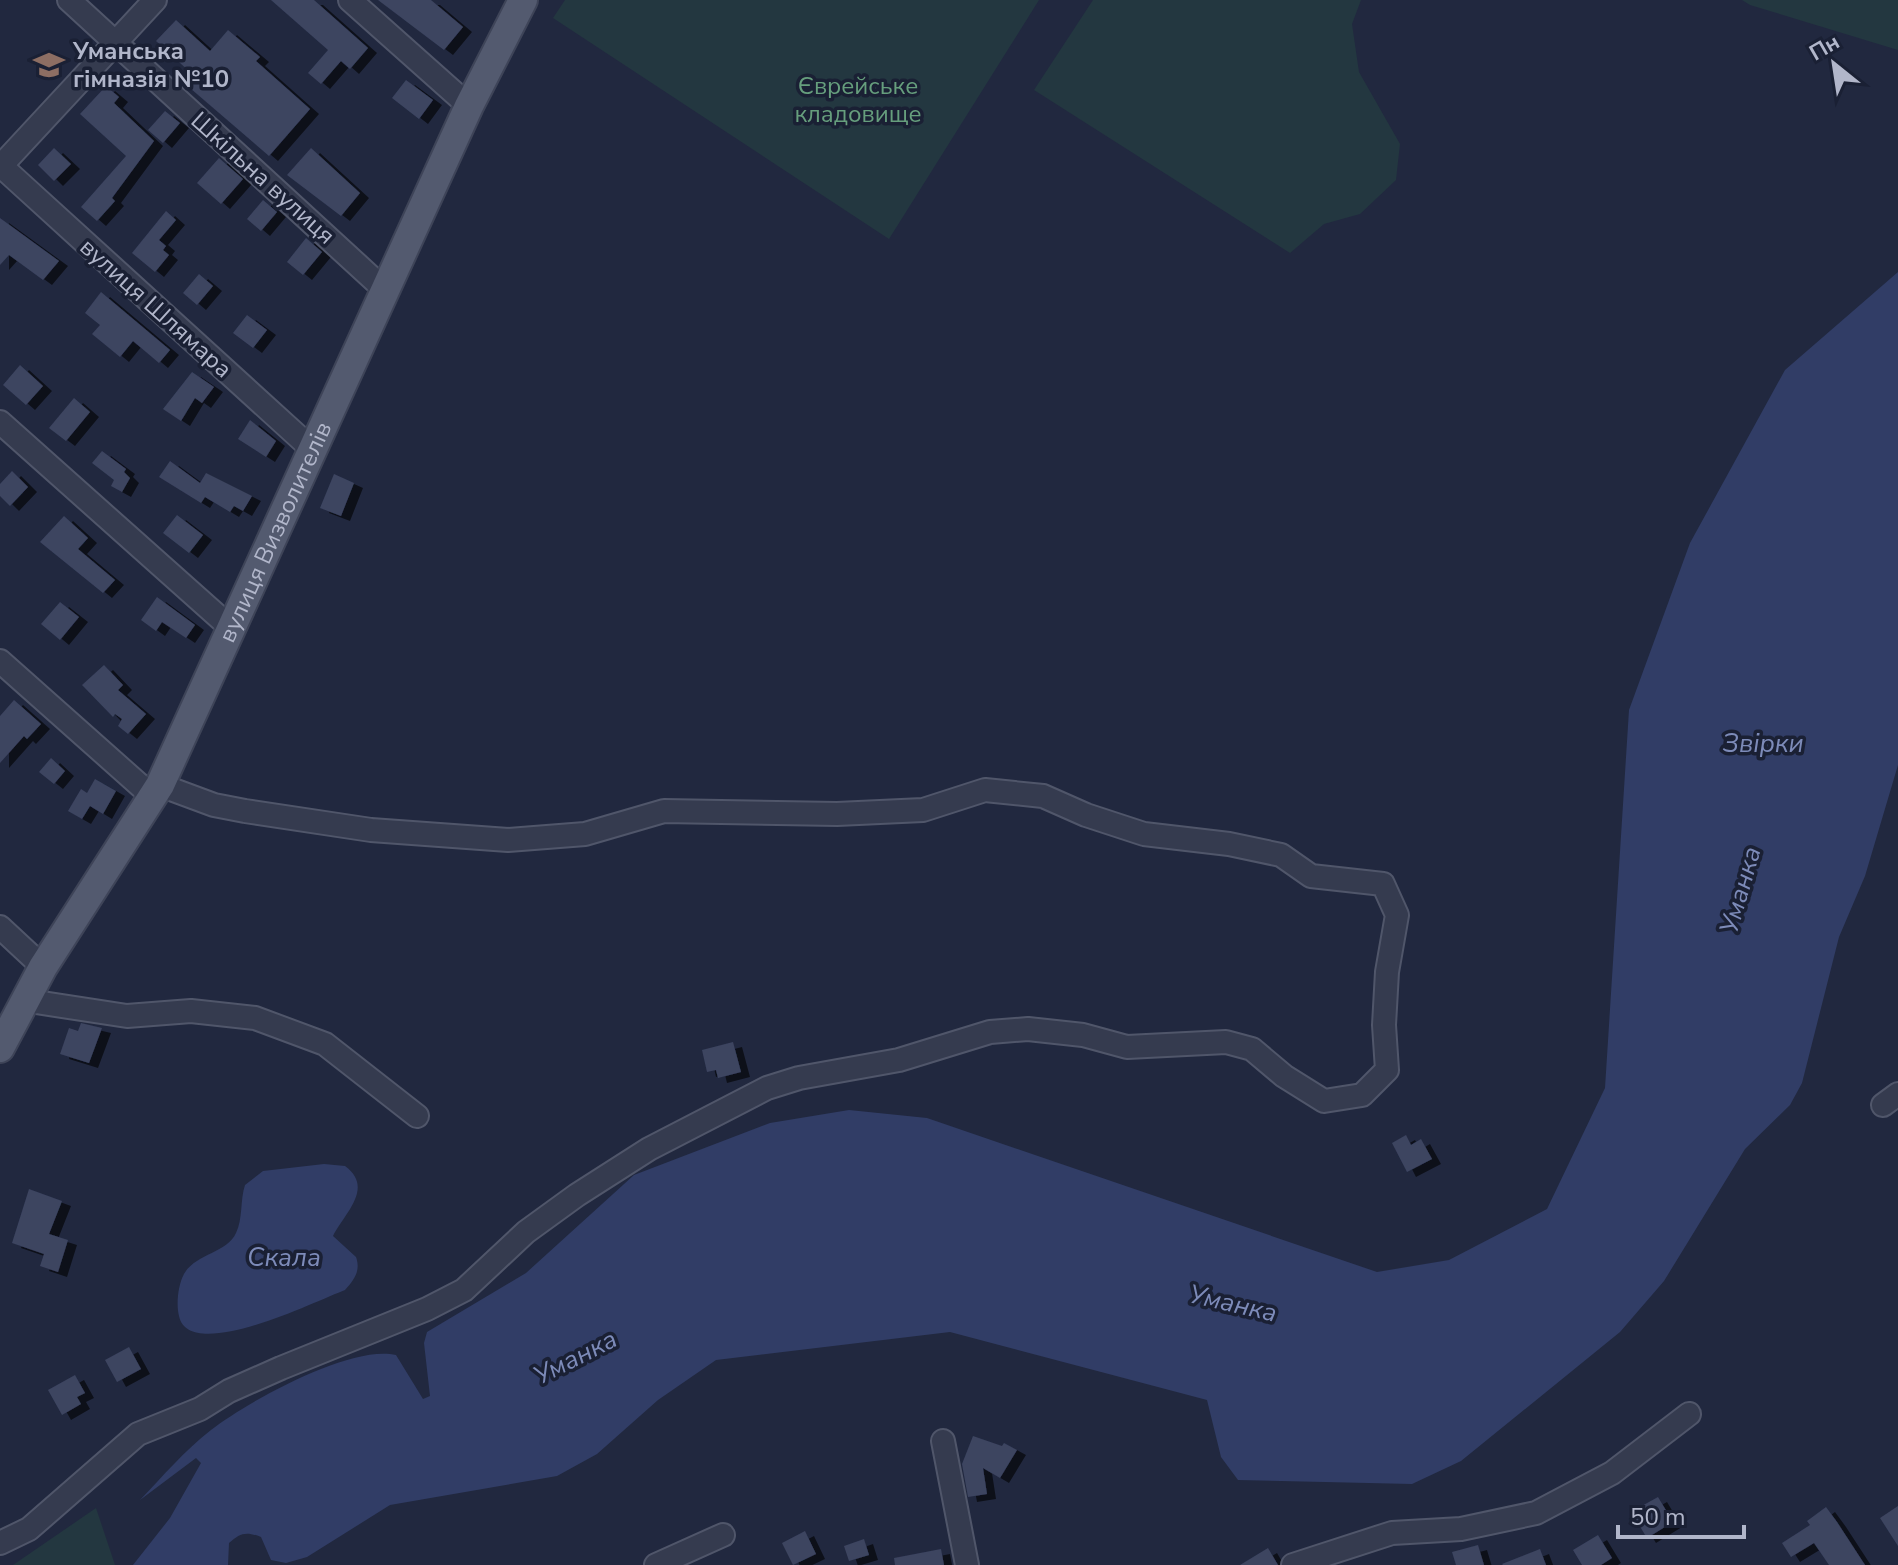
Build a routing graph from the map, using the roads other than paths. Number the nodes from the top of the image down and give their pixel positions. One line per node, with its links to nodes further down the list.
1 (69, 0): 5 (street, Шкільна вулиця)
2 (155, 0): 5 (street)
3 (350, 0): 6 (street)
4 (523, 0): 6 (main road, вулиця Визволителів)
5 (115, 43): 7 (street); 8 (street, Шкільна вулиця)
6 (469, 106): 8 (main road, вулиця Визволителів)
7 (0, 166): 10 (street, вулиця Шлямара)
8 (386, 291): 10 (main road, вулиця Визволителів)
9 (0, 422): 11 (street)
10 (313, 450): 11 (main road, вулиця Визволителів)
11 (231, 628): 13 (main road, вулиця Визволителів)
12 (0, 661): 13 (street)
13 (157, 791): 15 (main road, вулиця Визволителів); 22 (street)
14 (0, 927): 15 (street)
15 (43, 967): 16 (main road, вулиця Визволителів)
16 (23, 1000): 17 (main road, вулиця Визволителів); 18 (street)
17 (0, 1048)
18 (417, 1116)
19 (1689, 1414): 25 (street)
20 (943, 1441): 24 (street)
21 (723, 1535): 23 (street)
22 (0, 1543)
23 (656, 1565)
24 (967, 1565)
25 (1293, 1565)

